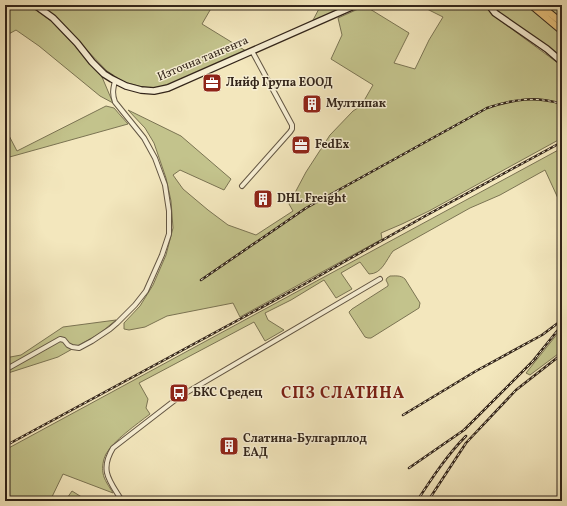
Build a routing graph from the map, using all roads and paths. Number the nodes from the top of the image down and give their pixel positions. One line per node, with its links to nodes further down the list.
1 (35, 5): 10 (street, Източна тангента)
2 (356, 5): 8 (street, Източна тангента)
3 (489, 5): 9 (street)
4 (531, 5): 7 (main road)
5 (540, 5): 6 (main road)
6 (562, 23)
7 (562, 31)
8 (252, 51): 10 (street, Източна тангента); 11 (street)
9 (562, 62)
10 (115, 81): 13 (street)
11 (242, 186)
12 (380, 279): 14 (street)
13 (5, 370)
14 (122, 501)

